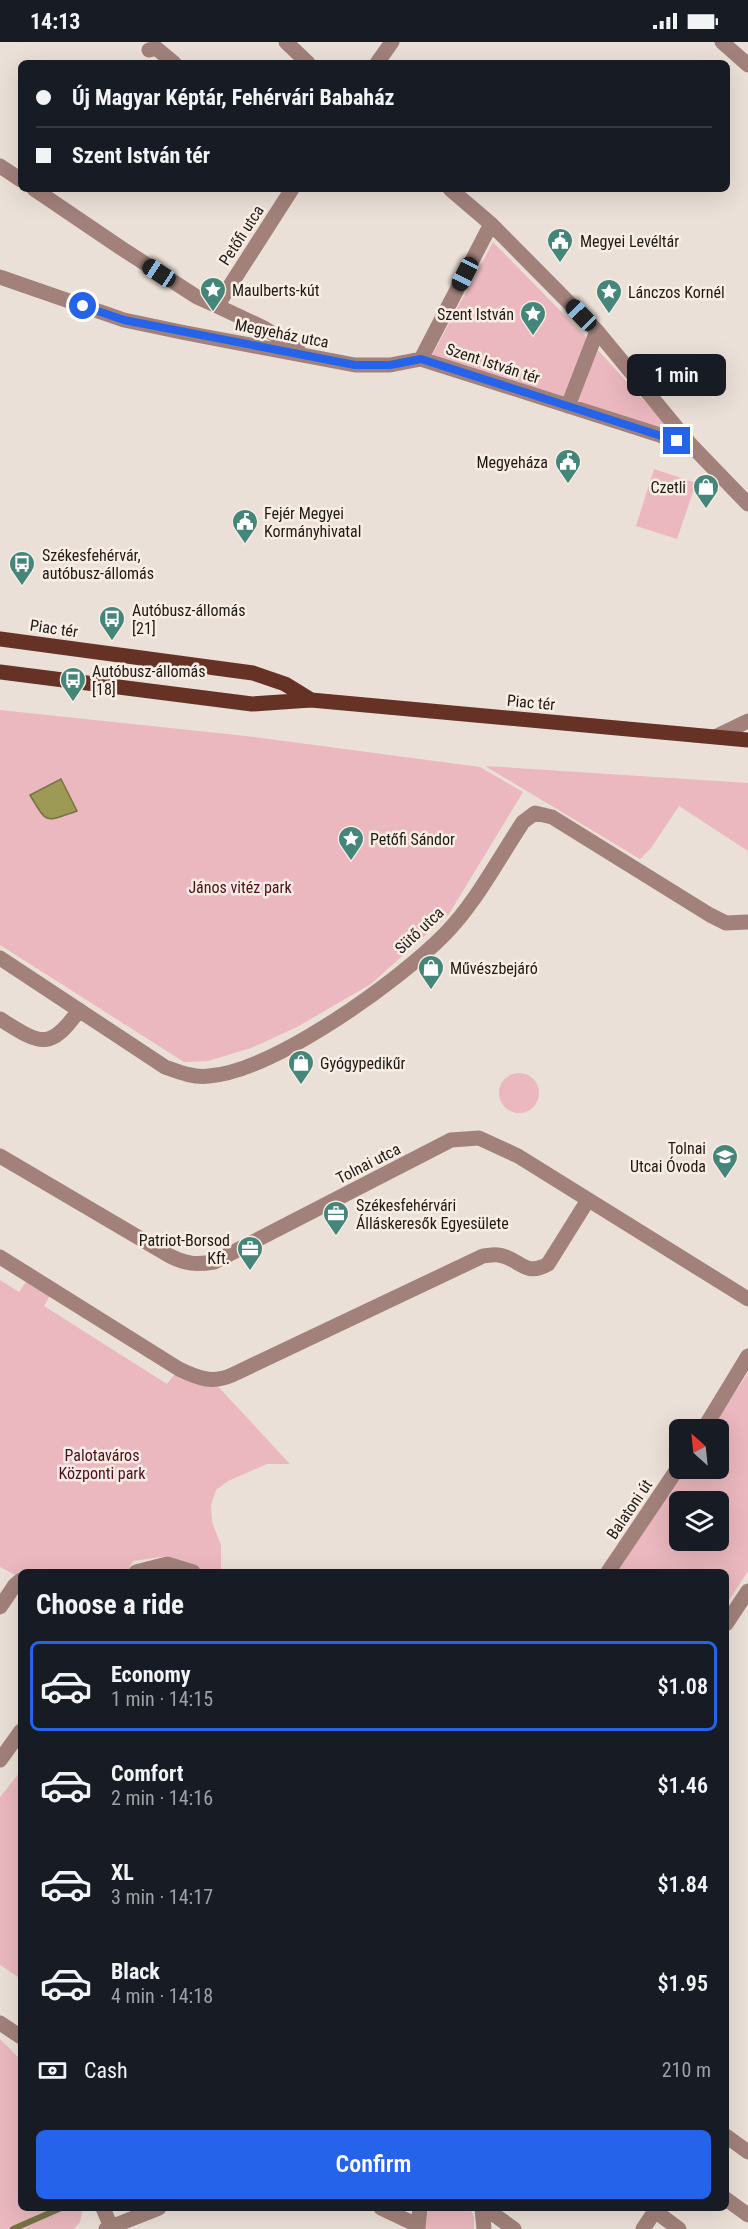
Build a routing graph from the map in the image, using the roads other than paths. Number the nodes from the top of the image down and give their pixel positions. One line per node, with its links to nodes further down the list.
1 (286, 42): 6 (street)
2 (392, 42): 7 (street)
3 (722, 42): 8 (street)
4 (145, 52): 5 (street)
5 (170, 60)
6 (305, 60)
7 (379, 60)
8 (748, 65)
9 (0, 166): 10 (street)
10 (18, 178)
11 (38, 192): 16 (street)
12 (290, 192): 16 (street, Petőfi utca)
13 (454, 192): 14 (street)
14 (492, 224): 17 (street, Szent István tér); 19 (street, Szent István tér)
15 (0, 277): 18 (street, Megyeház utca)
16 (217, 306): 18 (street)
17 (597, 331): 20 (street); 21 (street, Szent István tér)
18 (306, 355): 19 (street, Megyeház utca)
19 (421, 359): 20 (street, Szent István tér)
20 (568, 406): 21 (street, Szent István tér)
21 (691, 445): 22 (street, Szent István tér)
22 (748, 504)
23 (0, 639): 25 (main road, Piac tér)
24 (0, 672): 25 (main road, Piac tér)
25 (311, 700): 27 (main road, Piac tér)
26 (748, 721): 27 (street)
27 (717, 736): 28 (main road, Piac tér)
28 (748, 740)
29 (748, 922): 31 (street, Sütő utca)
30 (0, 958): 31 (street, Sütő utca)
31 (79, 1010): 32 (street)
32 (0, 1019)
33 (0, 1156): 34 (street, Tolnai utca)
34 (588, 1200): 35 (street); 36 (street, Tolnai utca)
35 (0, 1257)
36 (748, 1299)
37 (748, 1356): 38 (street)
38 (710, 1419)
39 (671, 1479): 42 (street, Balatoni út)
40 (148, 1569): 41 (street)
41 (183, 1569)
42 (610, 1569)
43 (18, 1582): 45 (street)
44 (748, 1591): 46 (street)
45 (0, 1607)
46 (729, 1620)
47 (18, 1735): 48 (street)
48 (0, 1760)
49 (0, 2024): 50 (street)
50 (18, 2035)
51 (729, 2138): 52 (street)
52 (748, 2152)
53 (729, 2201): 62 (street)
54 (104, 2211): 64 (street)
55 (152, 2211): 64 (street)
56 (387, 2211): 63 (street)
57 (420, 2211): 63 (street)
58 (483, 2211): 65 (street)
59 (487, 2211): 66 (street)
60 (655, 2211): 67 (street)
61 (657, 2211): 68 (street)
62 (748, 2215)
63 (417, 2227)
64 (109, 2228)
65 (484, 2229)
66 (514, 2229)
67 (643, 2229)
68 (679, 2229)

